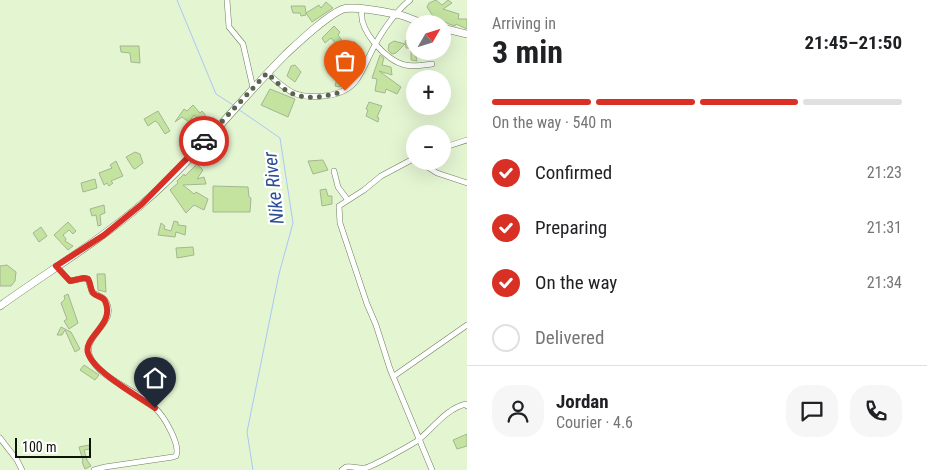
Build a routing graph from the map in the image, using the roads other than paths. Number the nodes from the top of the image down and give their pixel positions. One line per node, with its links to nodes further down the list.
1 (227, 0): 13 (street)
2 (350, 0): 4 (street)
3 (410, 0): 6 (street)
4 (349, 9): 5 (street); 12 (street)
5 (362, 10): 6 (street); 10 (street)
6 (397, 14): 7 (street); 10 (street)
7 (406, 17)
8 (451, 30): 9 (street)
9 (467, 34)
10 (376, 43): 11 (street); 12 (street)
11 (432, 64)
12 (267, 73): 13 (street)
13 (251, 90): 21 (street)
14 (467, 140): 15 (street)
15 (451, 145)
16 (406, 164): 20 (street)
17 (432, 170): 19 (street)
18 (334, 171): 20 (street)
19 (467, 183)
20 (347, 199): 24 (street)
21 (56, 266): 22 (street); 29 (street)
22 (0, 306)
23 (467, 325): 24 (street)
24 (394, 376): 27 (street)
25 (467, 406): 27 (street)
26 (0, 438): 28 (street)
27 (419, 438): 30 (street); 31 (street)
28 (22, 470)
29 (94, 470)
30 (342, 470)
31 (432, 470)

